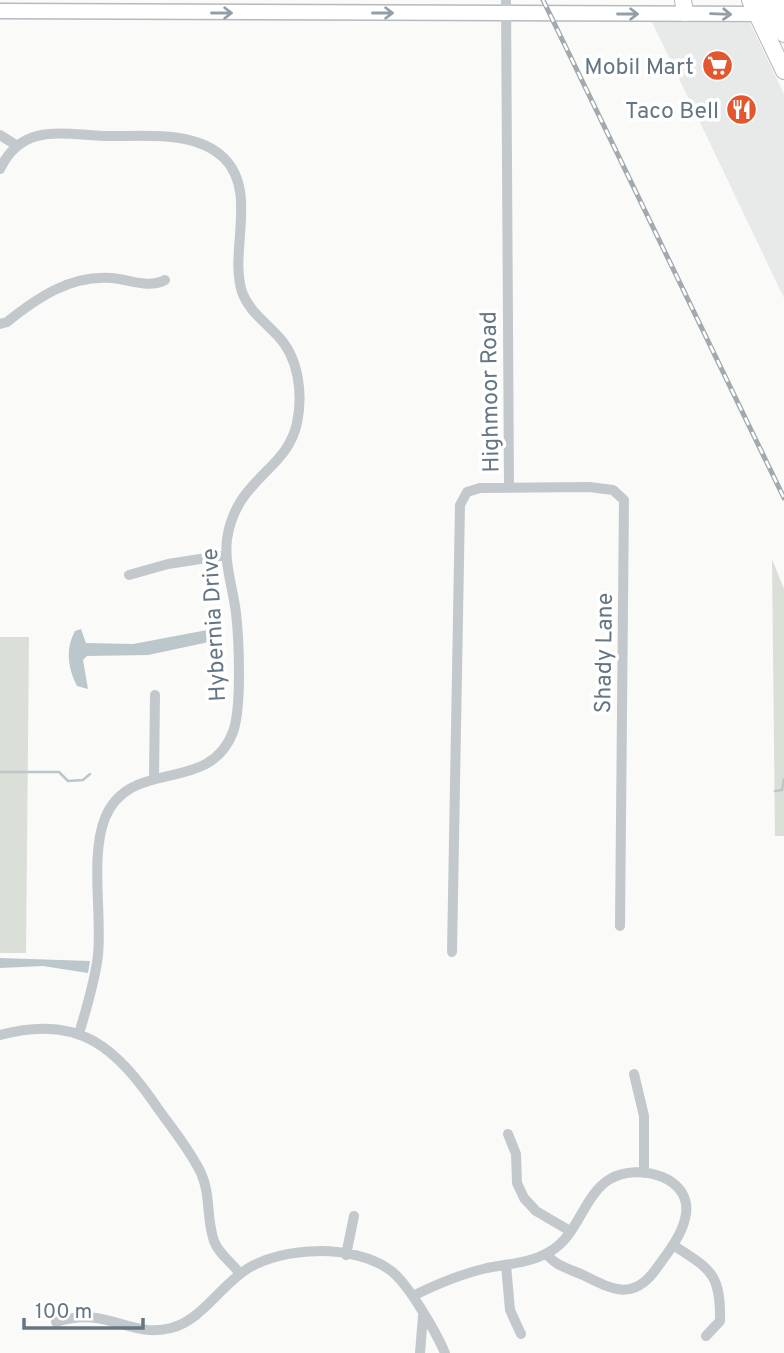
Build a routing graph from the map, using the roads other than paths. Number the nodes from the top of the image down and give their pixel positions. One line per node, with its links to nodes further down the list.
1 (749, 0): 5 (main road); 7 (highway)
2 (154, 6): 3 (main road, one-way to 3); 6 (main road)
3 (506, 7): 4 (main road, one-way to 4); 15 (street, Highmoor Road)
4 (684, 7): 7 (main road, one-way to 7)
5 (776, 7): 7 (main road); 8 (highway)
6 (0, 11)
7 (757, 15): 9 (highway)
8 (784, 34)
9 (784, 71)
10 (0, 135): 11 (street)
11 (16, 145): 12 (street); 16 (street, Hybernia Drive)
12 (0, 169)
13 (165, 280): 14 (street)
14 (0, 324)
15 (509, 487): 20 (street, Shady Lane); 21 (street, Highmoor Road)
16 (226, 555): 17 (street); 19 (street, Hybernia Drive)
17 (129, 575)
18 (155, 695): 19 (street)
19 (154, 778): 22 (street, Hybernia Drive)
20 (620, 926)
21 (452, 952)
22 (79, 1034): 23 (street); 33 (street)
23 (0, 1035)
24 (634, 1074): 26 (street)
25 (508, 1134): 28 (street)
26 (644, 1173): 28 (street); 29 (street)
27 (354, 1216): 31 (street)
28 (570, 1231): 30 (street)
29 (673, 1245): 30 (street); 38 (street)
30 (547, 1254): 32 (street)
31 (346, 1255): 33 (street); 34 (street)
32 (506, 1265): 34 (street); 37 (street)
33 (240, 1274): 36 (street)
34 (413, 1296): 35 (street)
35 (423, 1316): 39 (street); 40 (street)
36 (56, 1322)
37 (521, 1334)
38 (706, 1336)
39 (439, 1339): 40 (street); 42 (street)
40 (422, 1342): 41 (street)
41 (419, 1353)
42 (445, 1353)

